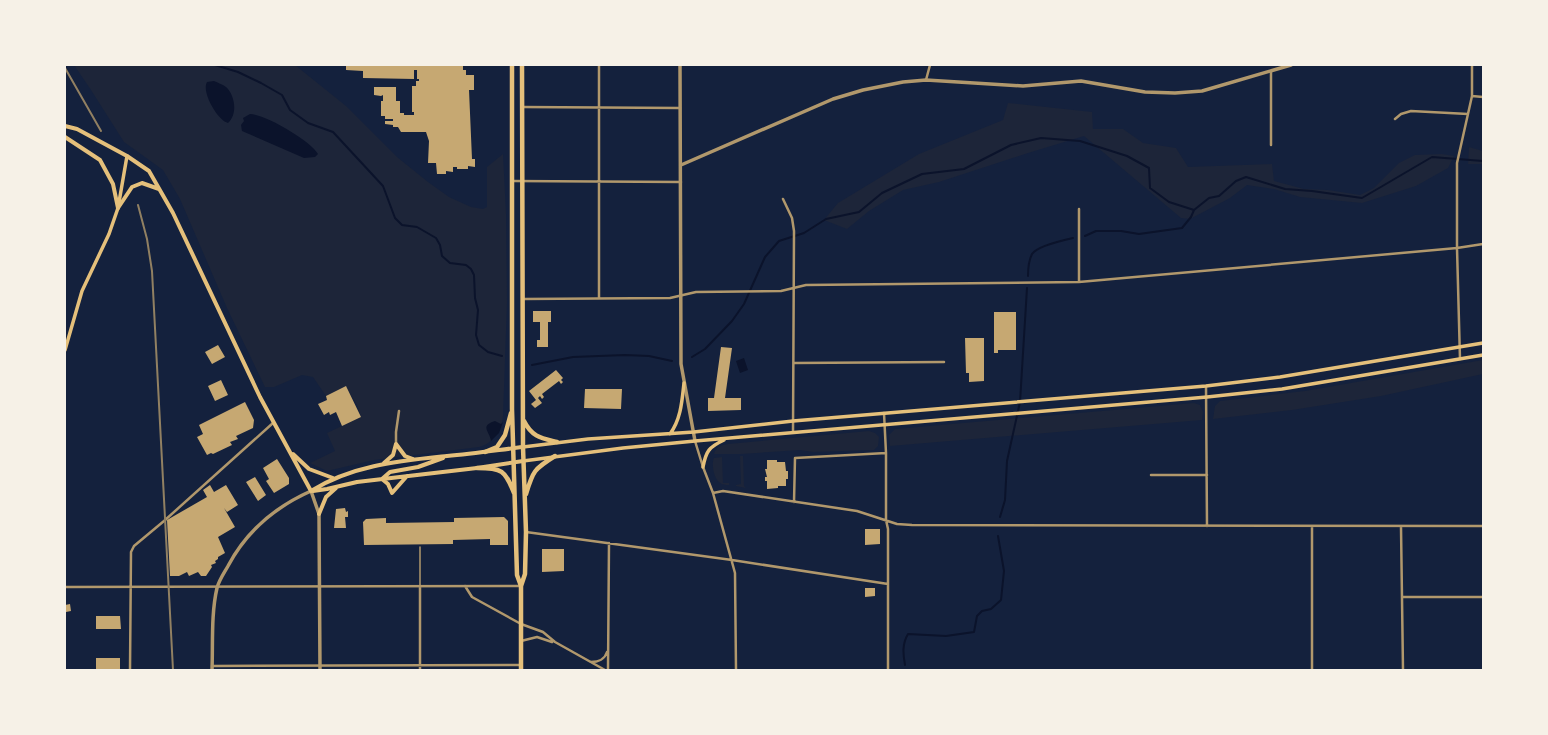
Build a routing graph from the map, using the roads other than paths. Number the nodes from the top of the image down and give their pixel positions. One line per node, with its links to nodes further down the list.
1 (512, 65): 22 (highway)
2 (522, 65): 12 (highway)
3 (599, 65): 13 (street)
4 (680, 65): 14 (street)
5 (930, 65): 9 (street)
6 (1292, 65): 8 (street)
7 (1472, 65): 10 (street)
8 (1271, 71): 9 (street); 19 (street)
9 (926, 80): 21 (street)
10 (1472, 96): 11 (street); 15 (street)
11 (1483, 96)
12 (522, 107): 13 (street); 23 (highway)
13 (599, 108): 14 (street); 24 (street)
14 (681, 108): 21 (street)
15 (1468, 114): 16 (street); 31 (street)
16 (1395, 119)
17 (65, 126): 20 (main road)
18 (65, 137): 28 (main road)
19 (1271, 145)
20 (127, 156): 26 (main road); 28 (main road)
21 (681, 165): 25 (street)
22 (512, 181): 23 (street); 47 (highway)
23 (523, 181): 24 (street); 36 (highway)
24 (598, 181): 25 (street); 35 (street)
25 (681, 182): 34 (street)
26 (160, 189): 28 (main road); 52 (main road)
27 (783, 199): 33 (street)
28 (118, 208): 39 (main road)
29 (1079, 209): 32 (street)
30 (1483, 244): 31 (street)
31 (1457, 248): 32 (street); 38 (street)
32 (1080, 282): 33 (street)
33 (794, 287): 34 (street); 43 (street)
34 (680, 296): 35 (street); 44 (street)
35 (599, 298): 36 (street)
36 (523, 299): 50 (highway)
37 (1483, 343): 38 (main road)
38 (1459, 347): 41 (street); 45 (main road)
39 (65, 350)
40 (1483, 355): 41 (main road)
41 (1460, 359): 46 (main road)
42 (944, 362): 43 (street)
43 (794, 363): 51 (street)
44 (684, 383): 54 (street); 56 (main road)
45 (1206, 386): 46 (street); 49 (main road)
46 (1207, 397): 53 (main road); 75 (street)
47 (512, 409): 61 (highway); 64 (highway)
48 (399, 411): 60 (street)
49 (884, 413): 51 (main road); 53 (street)
50 (523, 420): 59 (highway); 62 (highway)
51 (793, 421): 54 (main road); 55 (street)
52 (273, 423): 63 (main road); 96 (street)
53 (884, 425): 55 (main road); 65 (street)
54 (694, 432): 56 (main road); 58 (street)
55 (793, 432): 57 (main road)
56 (670, 434): 59 (main road)
57 (727, 439): 58 (main road); 72 (main road)
58 (695, 441): 67 (main road); 72 (street)
59 (557, 442): 62 (main road)
60 (396, 444): 68 (main road); 71 (main road)
61 (514, 448): 62 (main road); 64 (main road); 70 (highway)
62 (523, 448): 69 (highway)
63 (290, 451): 77 (main road); 80 (main road)
64 (485, 452): 66 (main road)
65 (886, 453): 84 (street); 86 (street)
66 (449, 456): 68 (main road); 78 (main road)
67 (555, 456): 69 (main road); 83 (highway)
68 (416, 460): 71 (main road)
69 (523, 461): 70 (main road); 83 (highway)
70 (514, 462): 73 (main road); 82 (highway)
71 (384, 464): 77 (main road)
72 (703, 467): 81 (street)
73 (477, 468): 76 (main road); 82 (highway)
74 (1151, 475): 75 (street)
75 (1207, 475): 87 (street)
76 (407, 476): 78 (main road); 78 (main road)
77 (333, 478): 80 (main road)
78 (382, 479): 79 (main road)
79 (338, 487): 80 (main road); 85 (main road)
80 (310, 491): 85 (street); 102 (street)
81 (713, 492): 84 (street); 94 (street)
82 (515, 497): 100 (highway)
83 (525, 498): 91 (highway)
84 (794, 502): 86 (street)
85 (320, 514): 97 (street)
86 (886, 520): 87 (street); 95 (street)
87 (1208, 526): 88 (street)
88 (1312, 526): 90 (street); 120 (street)
89 (1483, 526): 90 (street)
90 (1401, 527): 103 (street)
91 (526, 532): 92 (street); 100 (highway)
92 (609, 543): 94 (street); 108 (street)
93 (420, 547): 98 (lane)
94 (732, 560): 95 (street); 118 (street)
95 (888, 584): 119 (street)
96 (130, 586): 101 (street); 102 (street); 114 (street)
97 (320, 586): 98 (street); 102 (street); 112 (street)
98 (420, 586): 99 (street); 110 (street)
99 (465, 586): 100 (street); 105 (street)
100 (521, 586): 105 (highway)
101 (65, 587)
102 (217, 587): 111 (street)
103 (1402, 597): 104 (street); 121 (street)
104 (1483, 597)
105 (521, 624): 106 (highway); 107 (street)
106 (521, 641): 107 (street); 113 (highway)
107 (555, 642): 109 (street)
108 (608, 649): 109 (street); 117 (street)
109 (590, 662): 116 (street)
110 (420, 665): 112 (street); 113 (street); 115 (street)
111 (212, 668): 112 (street)
112 (320, 668)
113 (521, 668)
114 (130, 670)
115 (420, 670)
116 (605, 670)
117 (608, 670)
118 (736, 670)
119 (888, 670)
120 (1312, 670)
121 (1403, 670)

